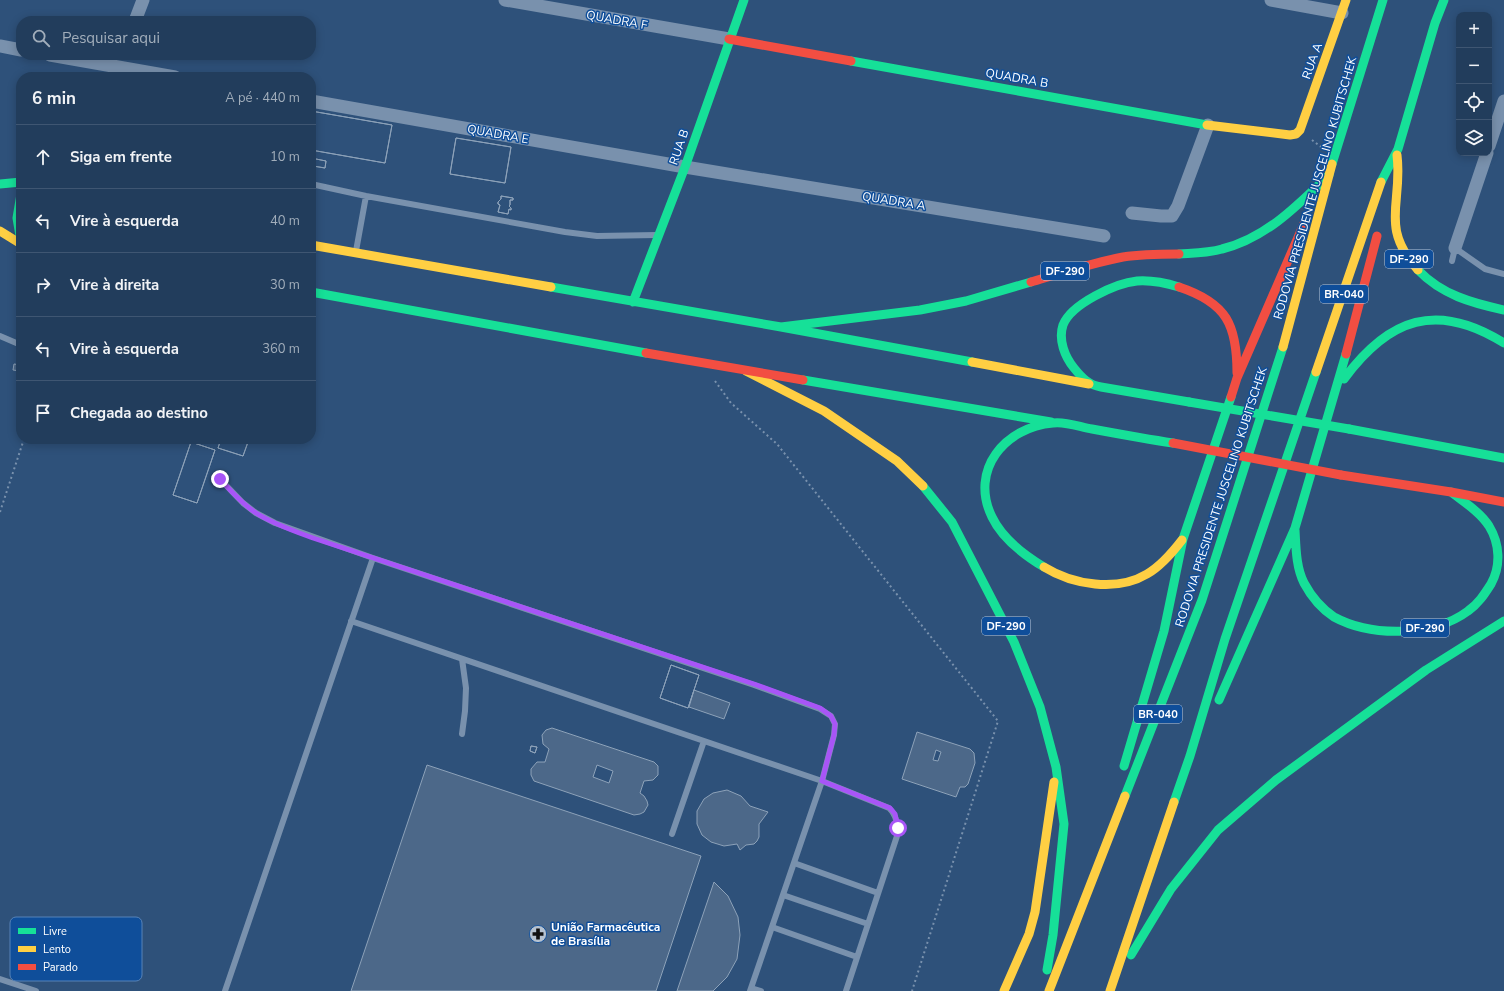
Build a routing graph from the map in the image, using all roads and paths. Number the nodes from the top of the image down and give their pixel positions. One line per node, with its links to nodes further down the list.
1 (143, 0): 9 (street)
2 (506, 0): 10 (street, QUADRA F)
3 (744, 0): 10 (main road, RUA B)
4 (1271, 0): 8 (street)
5 (1346, 0): 8 (main road, RUA A)
6 (1383, 0): 23 (main road, RODOVIA PRESIDENTE JUSCELINO KUBITSCHEK / BR-040)
7 (1444, 0): 21 (main road, BR-040)
8 (1342, 13): 19 (main road, RUA A)
9 (137, 16)
10 (729, 39): 18 (main road, QUADRA B); 24 (main road, RUA B)
11 (0, 46): 12 (street)
12 (16, 49)
13 (108, 60): 14 (street)
14 (120, 61): 15 (street)
15 (158, 72)
16 (1504, 101): 20 (street)
17 (316, 102): 24 (street, QUADRA E)
18 (1208, 125): 19 (main road, QUADRA B); 31 (street)
19 (1300, 130): 23 (path)
20 (1492, 137)
21 (1397, 150): 30 (main road); 43 (main road, DF-290); 70 (main road, BR-040)
22 (1486, 156): 39 (street)
23 (1335, 157): 25 (main road, RODOVIA PRESIDENTE JUSCELINO KUBITSCHEK / BR-040)
24 (685, 167): 34 (main road, RUA B); 35 (street, QUADRA A)
25 (1330, 174): 44 (main road, DF-290); 50 (main road); 73 (main road, RODOVIA PRESIDENTE JUSCELINO KUBITSCHEK / BR-040)
26 (16, 182): 27 (main road)
27 (0, 184)
28 (316, 185): 29 (lane)
29 (366, 196): 34 (lane); 38 (lane)
30 (1387, 199)
31 (1132, 213)
32 (1379, 229): 52 (main road)
33 (0, 231): 36 (main road)
34 (659, 235): 42 (main road, RUA B)
35 (1104, 236)
36 (16, 240)
37 (316, 246): 38 (main road, DF-290)
38 (356, 253): 42 (main road, DF-290)
39 (1453, 255): 40 (lane)
40 (1504, 274)
41 (316, 293): 48 (main road, DF-290)
42 (633, 302): 44 (main road, DF-290)
43 (1504, 310)
44 (781, 327): 51 (main road, DF-290)
45 (0, 336): 46 (lane)
46 (16, 342)
47 (1504, 343): 52 (main road)
48 (703, 364): 49 (main road, DF-290); 88 (path)
49 (746, 371): 53 (main road, DF-290); 71 (main road, DF-290)
50 (1237, 378): 51 (main road, DF-290); 63 (main road)
51 (1089, 384): 56 (main road, DF-290, bridge)
52 (1337, 388): 62 (main road)
53 (1052, 423): 59 (main road, DF-290, bridge); 63 (main road)
54 (22, 444): 61 (path)
55 (1501, 448): 56 (main road)
56 (1474, 453): 57 (main road, DF-290)
57 (1504, 458)
58 (220, 479): 64 (lane)
59 (1451, 492): 60 (main road, DF-290); 62 (main road, DF-290)
60 (1504, 502)
61 (0, 512)
62 (1295, 528): 70 (main road)
63 (1183, 539): 73 (main road)
64 (373, 558): 65 (lane); 72 (lane)
65 (351, 621): 67 (lane); 85 (lane)
66 (1504, 621): 83 (main road)
67 (462, 659): 68 (lane); 69 (lane)
68 (462, 734)
69 (704, 741): 72 (lane); 74 (lane)
70 (1190, 756): 83 (main road, BR-040)
71 (1056, 768): 89 (main road); 90 (main road, DF-290)
72 (822, 781): 75 (lane); 76 (lane)
73 (1119, 812): 91 (main road, RODOVIA PRESIDENTE JUSCELINO KUBITSCHEK / BR-040)
74 (672, 834)
75 (794, 863): 76 (lane); 77 (lane)
76 (878, 893): 78 (lane)
77 (783, 895): 78 (lane); 79 (lane)
78 (868, 924): 80 (lane)
79 (772, 927): 80 (lane); 82 (lane)
80 (857, 957): 87 (lane)
81 (0, 979): 84 (lane)
82 (751, 989): 86 (lane)
83 (1111, 990)
84 (36, 991)
85 (225, 991)
86 (761, 991)
87 (846, 991)
88 (912, 991)
89 (1004, 991)
90 (1044, 991)
91 (1049, 991)

